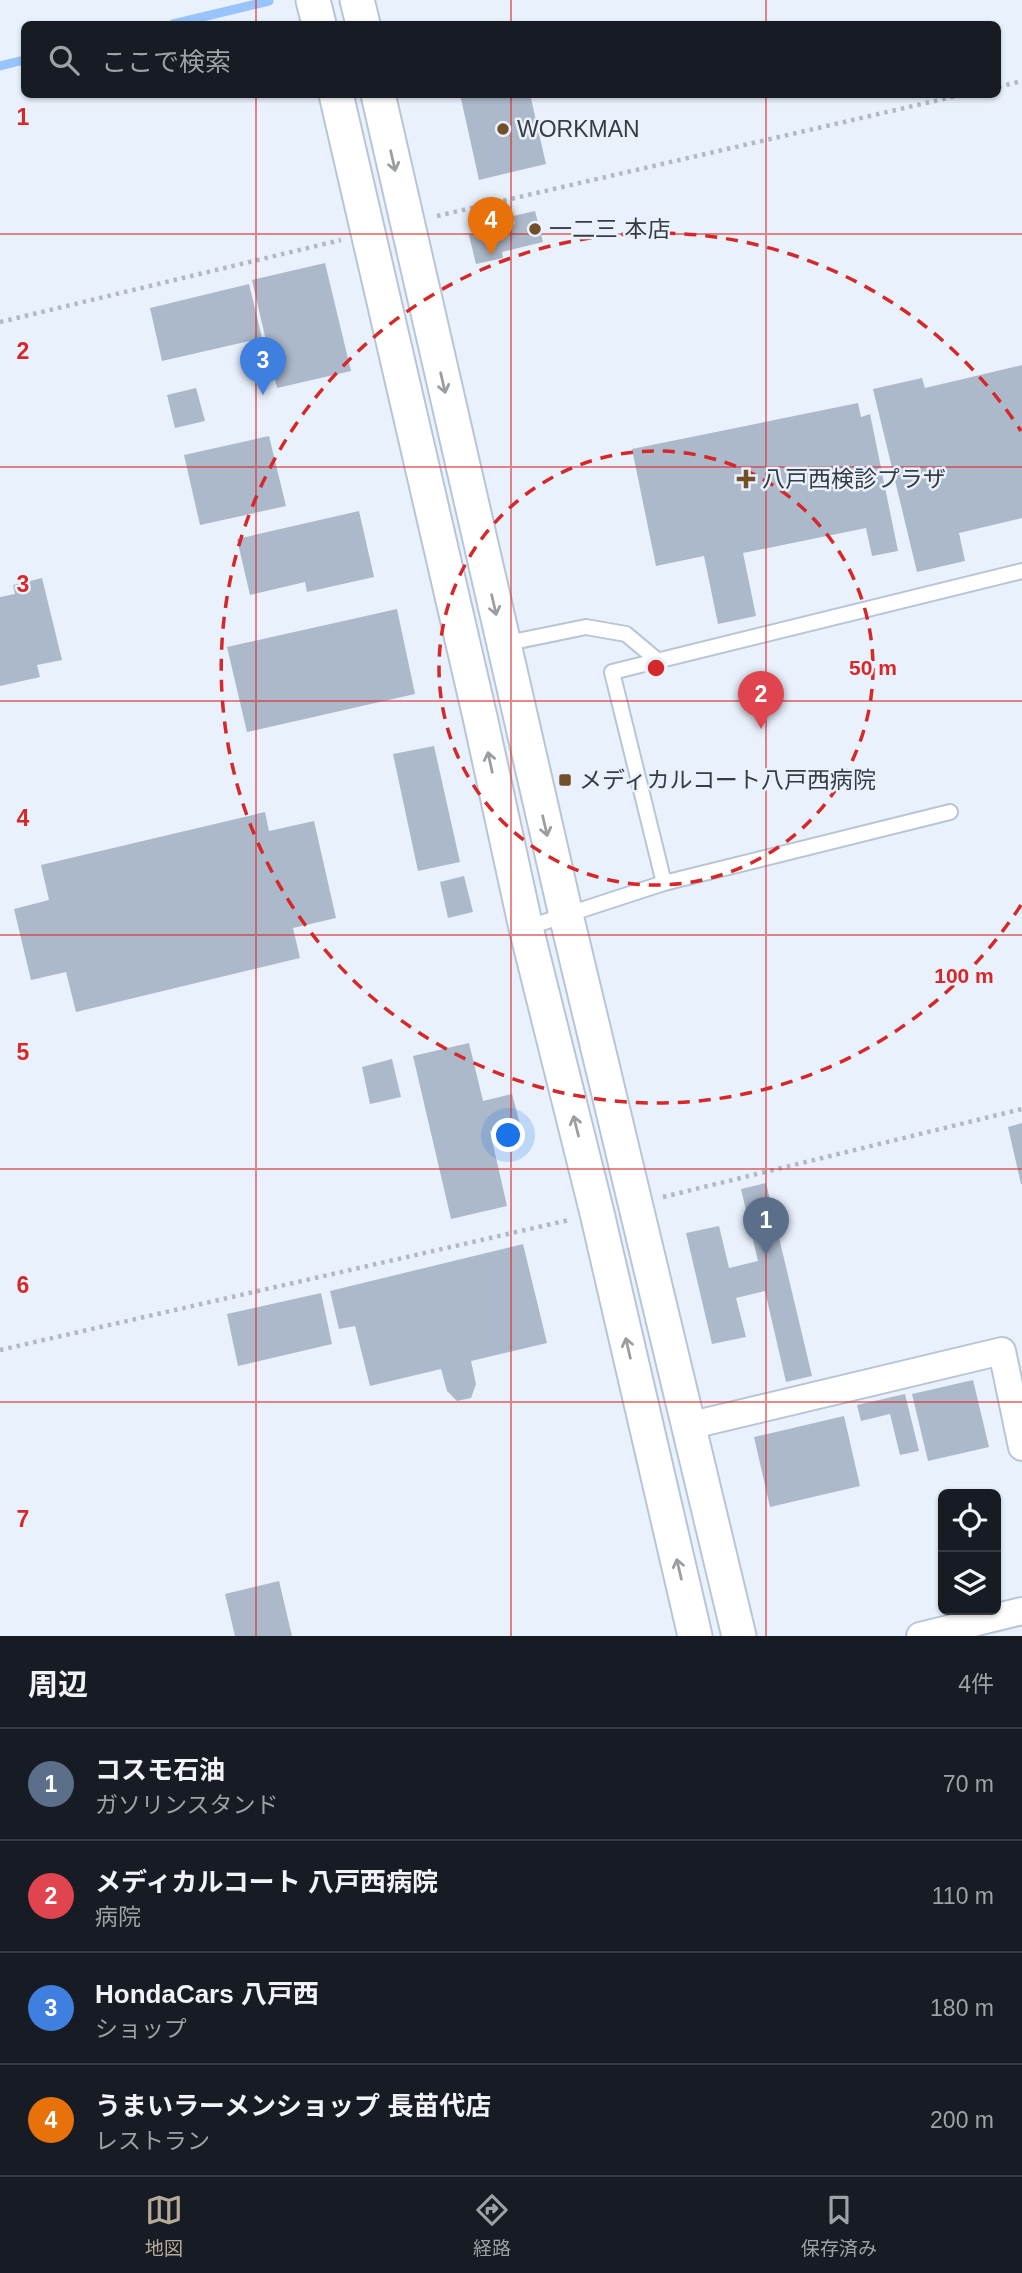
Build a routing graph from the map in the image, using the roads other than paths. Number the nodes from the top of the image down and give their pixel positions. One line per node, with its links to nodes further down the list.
1 (313, 0): 3 (street)
2 (357, 0): 4 (street)
3 (318, 21)
4 (362, 21)
5 (337, 98): 13 (street, one-way to 5)
6 (379, 98): 8 (street, one-way to 8)
7 (1022, 571): 9 (lane)
8 (503, 644): 9 (lane); 12 (street, one-way to 12)
9 (657, 660): 11 (lane)
10 (950, 812): 11 (lane)
11 (664, 883): 12 (lane)
12 (566, 915): 13 (lane); 14 (street)
13 (526, 928): 17 (street, one-way to 13)
14 (688, 1426): 15 (street); 18 (street)
15 (1022, 1447)
16 (1022, 1611): 19 (street)
17 (695, 1636)
18 (739, 1636)
19 (920, 1636)

